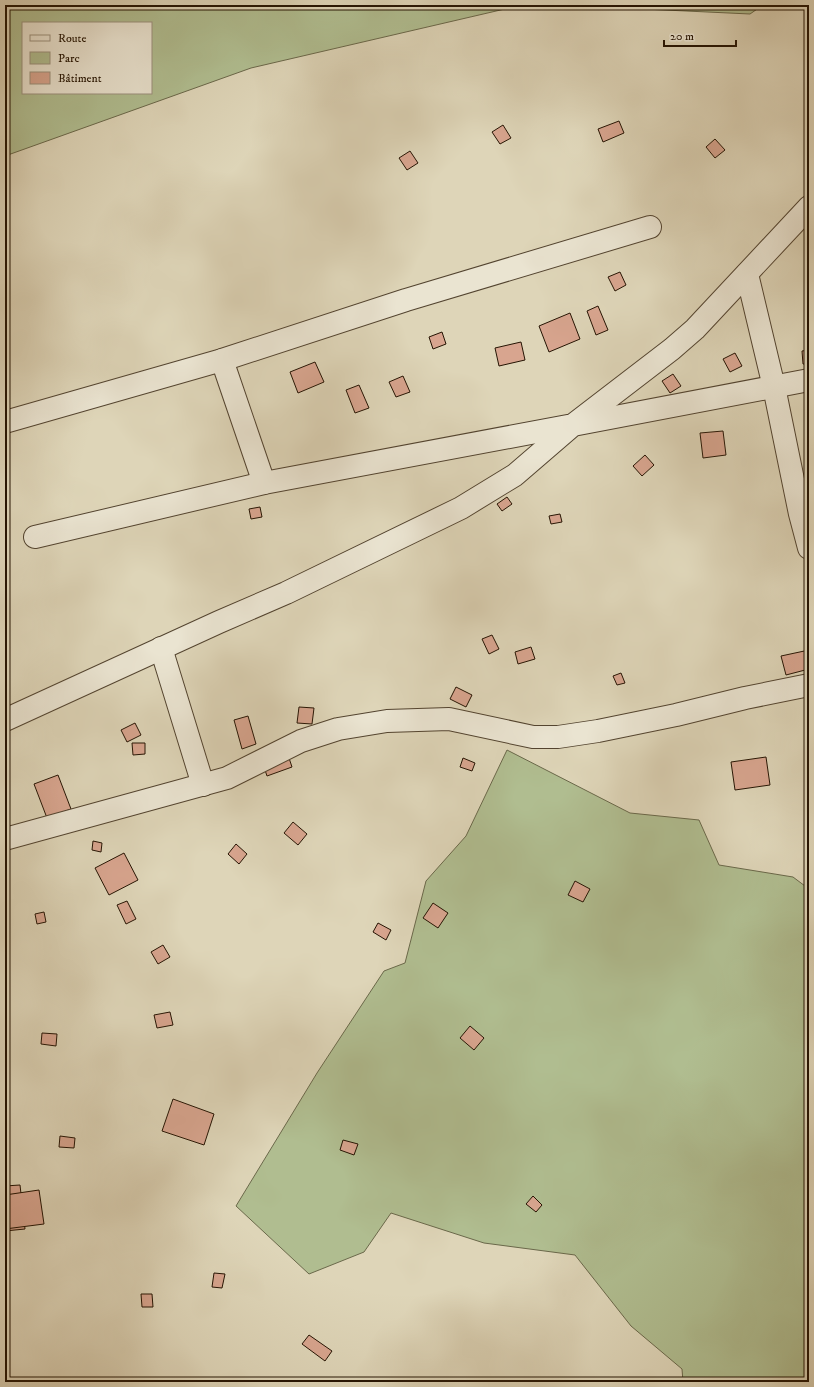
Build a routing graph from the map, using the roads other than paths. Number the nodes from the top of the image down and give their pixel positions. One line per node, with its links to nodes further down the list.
1 (809, 208): 3 (street)
2 (650, 227): 4 (street)
3 (747, 274): 6 (street); 8 (street)
4 (222, 360): 7 (street); 9 (street)
5 (809, 380): 6 (street)
6 (774, 386): 8 (street); 10 (street)
7 (5, 422)
8 (573, 425): 9 (street); 13 (street)
9 (264, 483): 11 (street)
10 (805, 513): 12 (street)
11 (35, 537)
12 (809, 548)
13 (161, 648): 15 (street); 16 (street)
14 (809, 685): 16 (street)
15 (5, 720)
16 (203, 785): 17 (street)
17 (5, 839)

